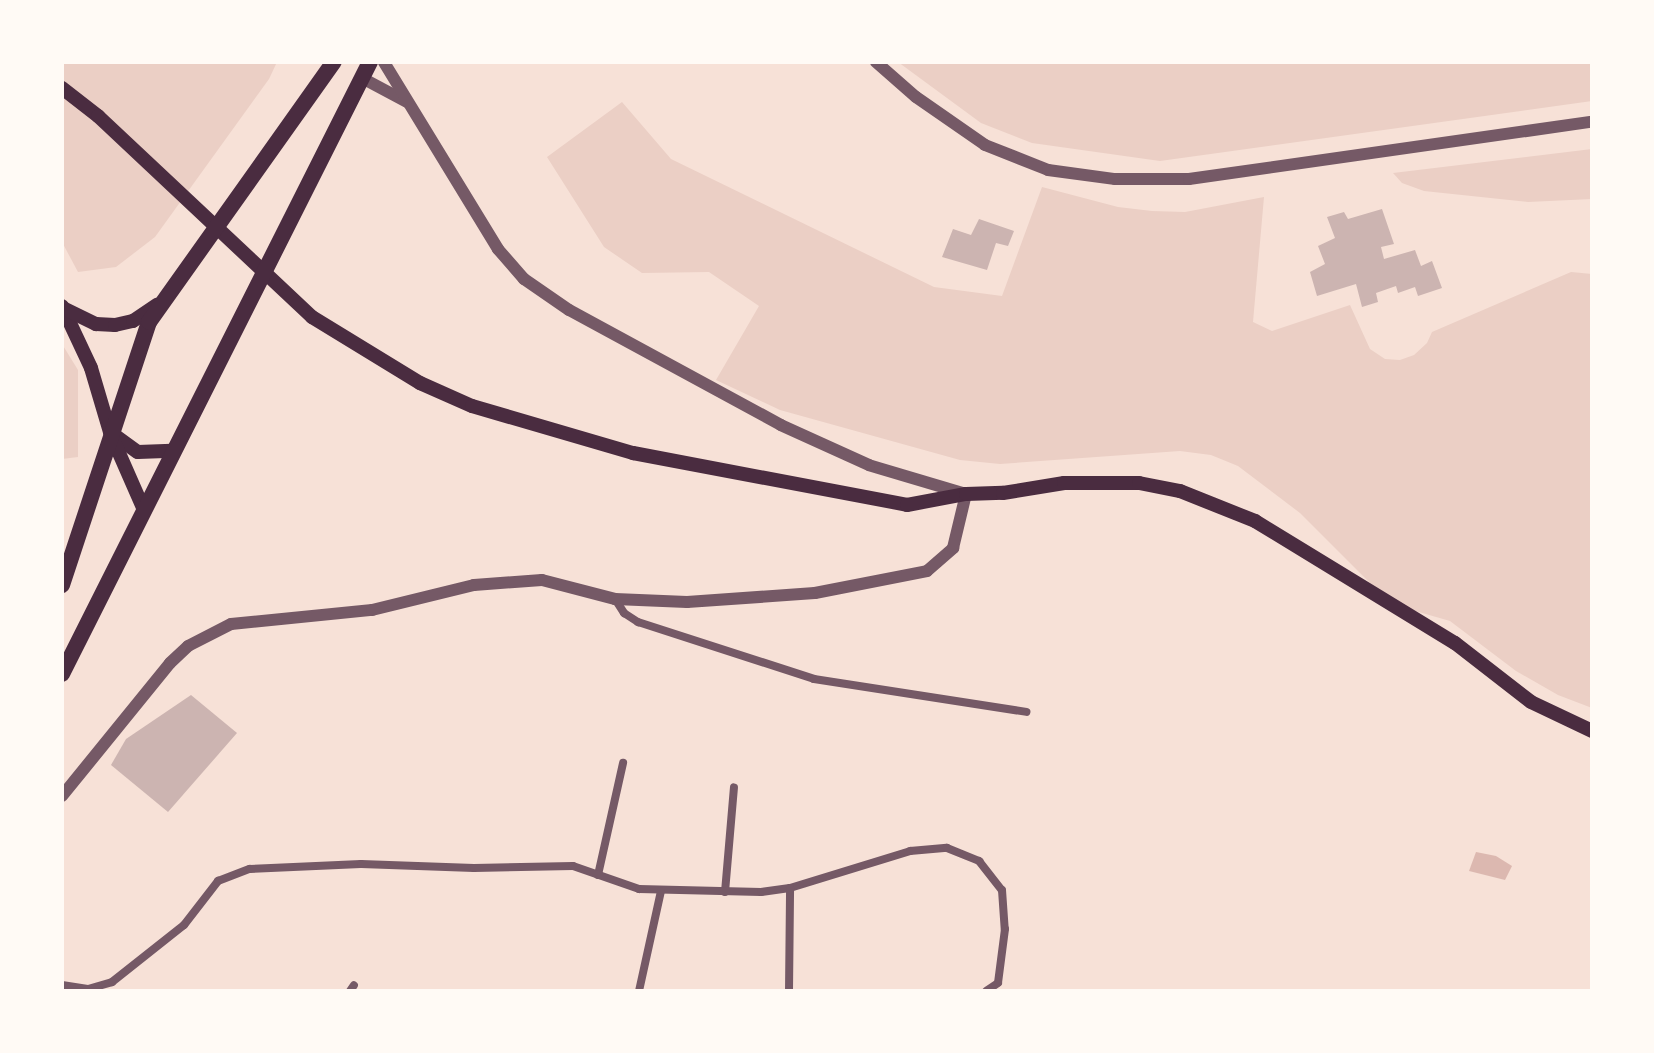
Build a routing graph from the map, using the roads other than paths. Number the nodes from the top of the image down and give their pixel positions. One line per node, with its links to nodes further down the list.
1 (370, 62): 5 (main road)
2 (384, 62): 7 (street)
3 (876, 62): 8 (street)
4 (334, 64): 9 (main road)
5 (362, 78): 7 (street); 12 (main road)
6 (62, 88): 13 (main road)
7 (410, 104): 13 (street)
8 (1592, 122)
9 (167, 296): 10 (main road); 11 (main road)
10 (62, 307): 11 (main road)
11 (110, 432): 12 (main road); 14 (main road); 15 (main road)
12 (172, 451): 14 (main road)
13 (966, 494): 16 (street); 19 (main road)
14 (144, 510): 17 (main road)
15 (62, 585)
16 (615, 599): 18 (street); 22 (street)
17 (62, 674)
18 (1026, 712)
19 (1592, 731)
20 (623, 763): 23 (street)
21 (734, 787): 26 (street)
22 (62, 796)
23 (598, 875): 25 (street); 28 (street)
24 (790, 888): 26 (street); 30 (street); 31 (street)
25 (661, 891): 26 (street); 29 (street)
26 (725, 892)
27 (62, 985): 28 (street)
28 (101, 989)
29 (639, 991)
30 (789, 991)
31 (986, 991)

